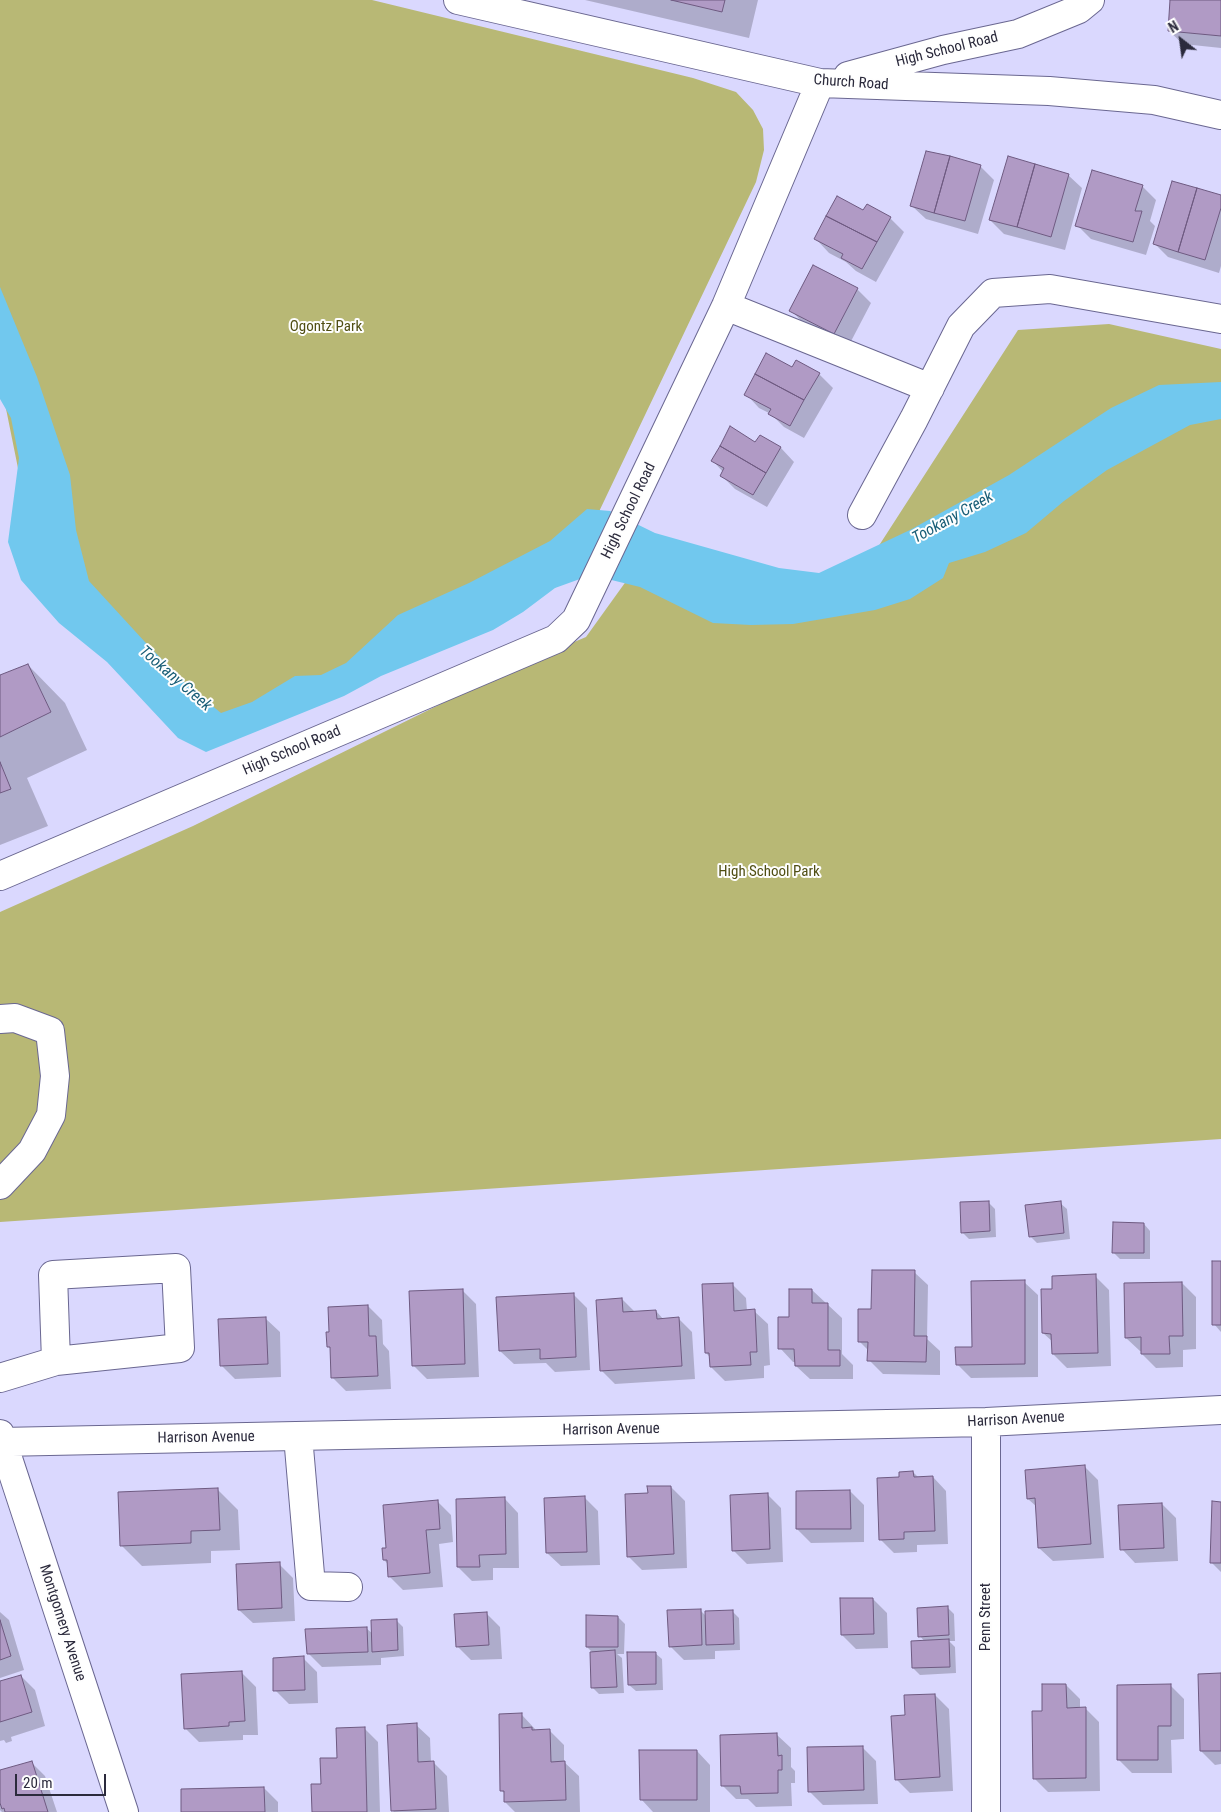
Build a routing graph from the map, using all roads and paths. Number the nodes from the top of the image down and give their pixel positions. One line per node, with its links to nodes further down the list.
1 (458, 0): 3 (street, Church Road)
2 (1090, 0): 3 (street, High School Road)
3 (820, 83): 4 (street, Church Road); 5 (street, High School Road)
4 (1221, 115)
5 (726, 306): 7 (street); 9 (street, High School Road)
6 (1221, 319): 7 (street)
7 (930, 388): 8 (street)
8 (862, 515)
9 (0, 876)
10 (0, 1019): 11 (street)
11 (0, 1185)
12 (56, 1361): 12 (street); 13 (street)
13 (0, 1378)
14 (1221, 1410): 15 (street, Harrison Avenue)
15 (986, 1422): 16 (street, Harrison Avenue); 20 (street, Penn Street)
16 (298, 1436): 17 (street, Harrison Avenue); 18 (street)
17 (1, 1439): 19 (street, Montgomery Avenue)
18 (348, 1587)
19 (124, 1812)
20 (986, 1812)

